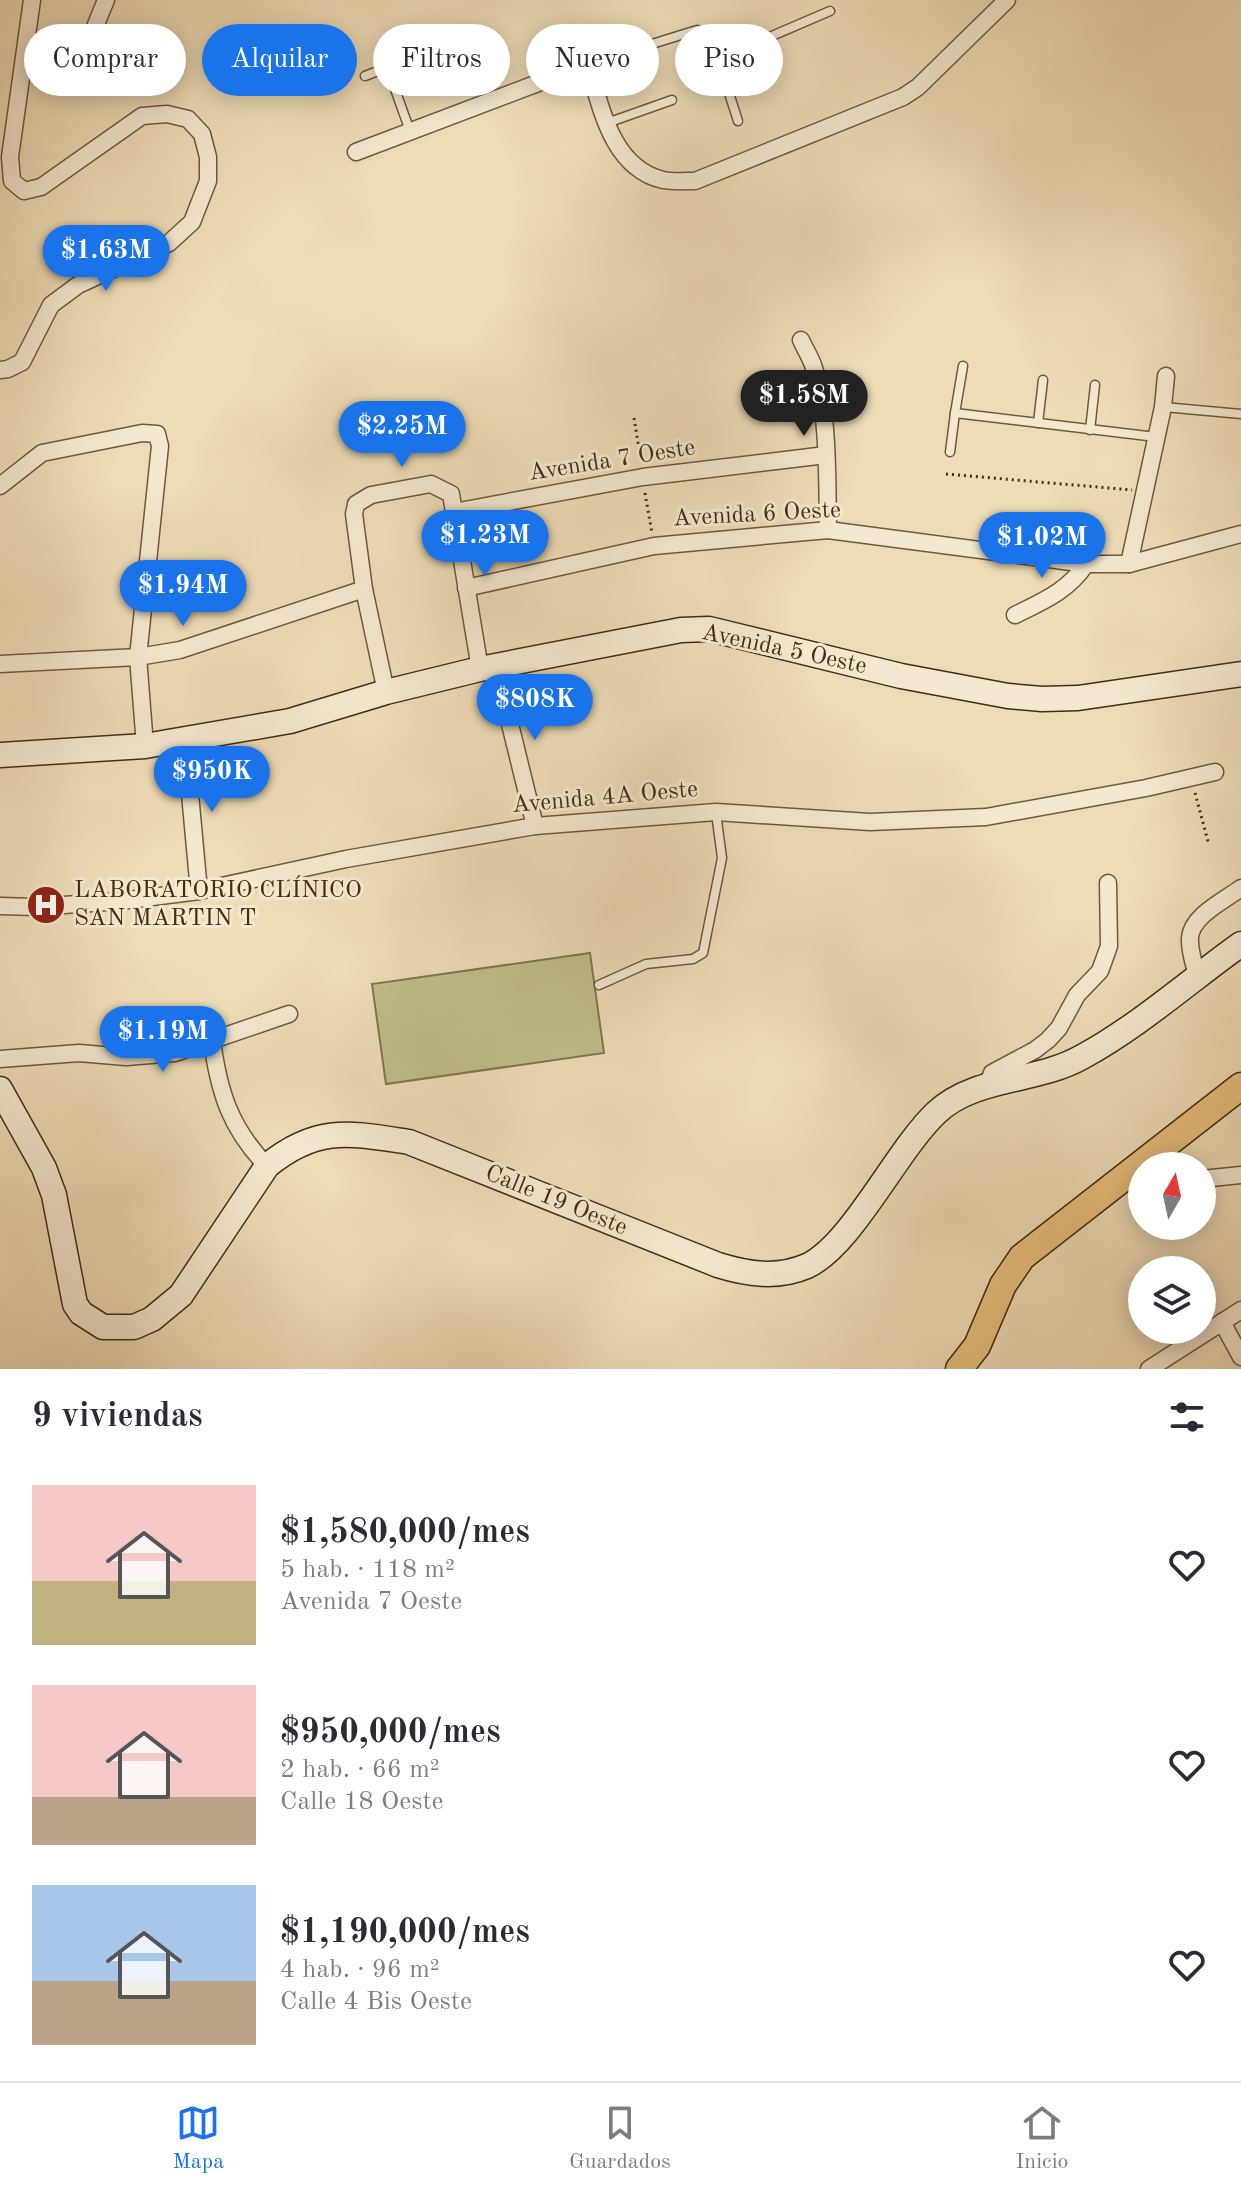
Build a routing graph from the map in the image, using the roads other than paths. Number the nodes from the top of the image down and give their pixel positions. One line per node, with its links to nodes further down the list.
1 (32, 0): 20 (street)
2 (106, 0): 5 (street)
3 (1007, 0): 15 (street)
4 (830, 11): 6 (lane)
5 (96, 24)
6 (783, 31)
7 (373, 73): 8 (lane)
8 (365, 76)
9 (526, 87): 16 (street)
10 (397, 96): 16 (lane)
11 (597, 96): 15 (street)
12 (730, 96): 14 (lane)
13 (672, 100): 15 (lane)
14 (738, 121)
15 (607, 123)
16 (410, 131): 17 (street)
17 (356, 152)
18 (801, 340): 31 (street)
19 (963, 366): 25 (lane)
20 (4, 369)
21 (1166, 376): 24 (street)
22 (1043, 380): 27 (lane)
23 (1095, 385): 28 (lane)
24 (1163, 407): 26 (lane); 29 (street)
25 (955, 413): 27 (lane); 30 (lane)
26 (1241, 414)
27 (1038, 423): 28 (lane)
28 (1090, 430): 29 (lane)
29 (1156, 437): 37 (street)
30 (950, 452)
31 (826, 455): 33 (street, Avenida 7 Oeste); 34 (street)
32 (0, 486): 41 (street)
33 (454, 512): 38 (street); 39 (street)
34 (828, 530): 36 (street, Avenida 6 Oeste); 38 (street, Avenida 6 Oeste)
35 (1241, 534): 37 (street, Avenida 6 Oeste)
36 (1086, 564): 37 (street, Avenida 6 Oeste); 40 (street)
37 (1129, 564)
38 (466, 588): 43 (street)
39 (364, 589): 41 (street); 45 (street)
40 (1015, 615)
41 (138, 657): 42 (street); 47 (street)
42 (0, 664)
43 (488, 668): 44 (street, Avenida 5 Oeste); 45 (street, Avenida 5 Oeste); 51 (street)
44 (1241, 674)
45 (386, 692): 46 (street, Avenida 5 Oeste)
46 (185, 740): 47 (street, Avenida 5 Oeste); 54 (street)
47 (145, 746): 48 (street, Avenida 5 Oeste)
48 (0, 755)
49 (1215, 772): 50 (street, Avenida 4A Oeste)
50 (716, 812): 51 (street, Avenida 4A Oeste); 58 (lane)
51 (535, 826): 54 (street, Avenida 4A Oeste)
52 (1108, 883): 62 (street)
53 (1241, 888): 57 (street)
54 (199, 891): 55 (street, Avenida 4A Oeste)
55 (0, 906)
56 (1241, 944): 57 (street, Calle 19 Oeste)
57 (1197, 978): 62 (street, Calle 19 Oeste)
58 (599, 985)
59 (289, 1014): 60 (street)
60 (212, 1041): 61 (street); 66 (street)
61 (0, 1059)
62 (987, 1086): 66 (street, Calle 19 Oeste)
63 (1241, 1086): 65 (main road)
64 (0, 1089): 66 (street, Calle 19 Oeste)
65 (1158, 1152)
66 (267, 1166)
67 (1128, 1175): 73 (main road)
68 (1241, 1175): 69 (street)
69 (1216, 1178)
70 (1241, 1310): 71 (street)
71 (1222, 1322): 72 (street); 74 (street)
72 (1241, 1357)
73 (959, 1369)
74 (1149, 1369)

